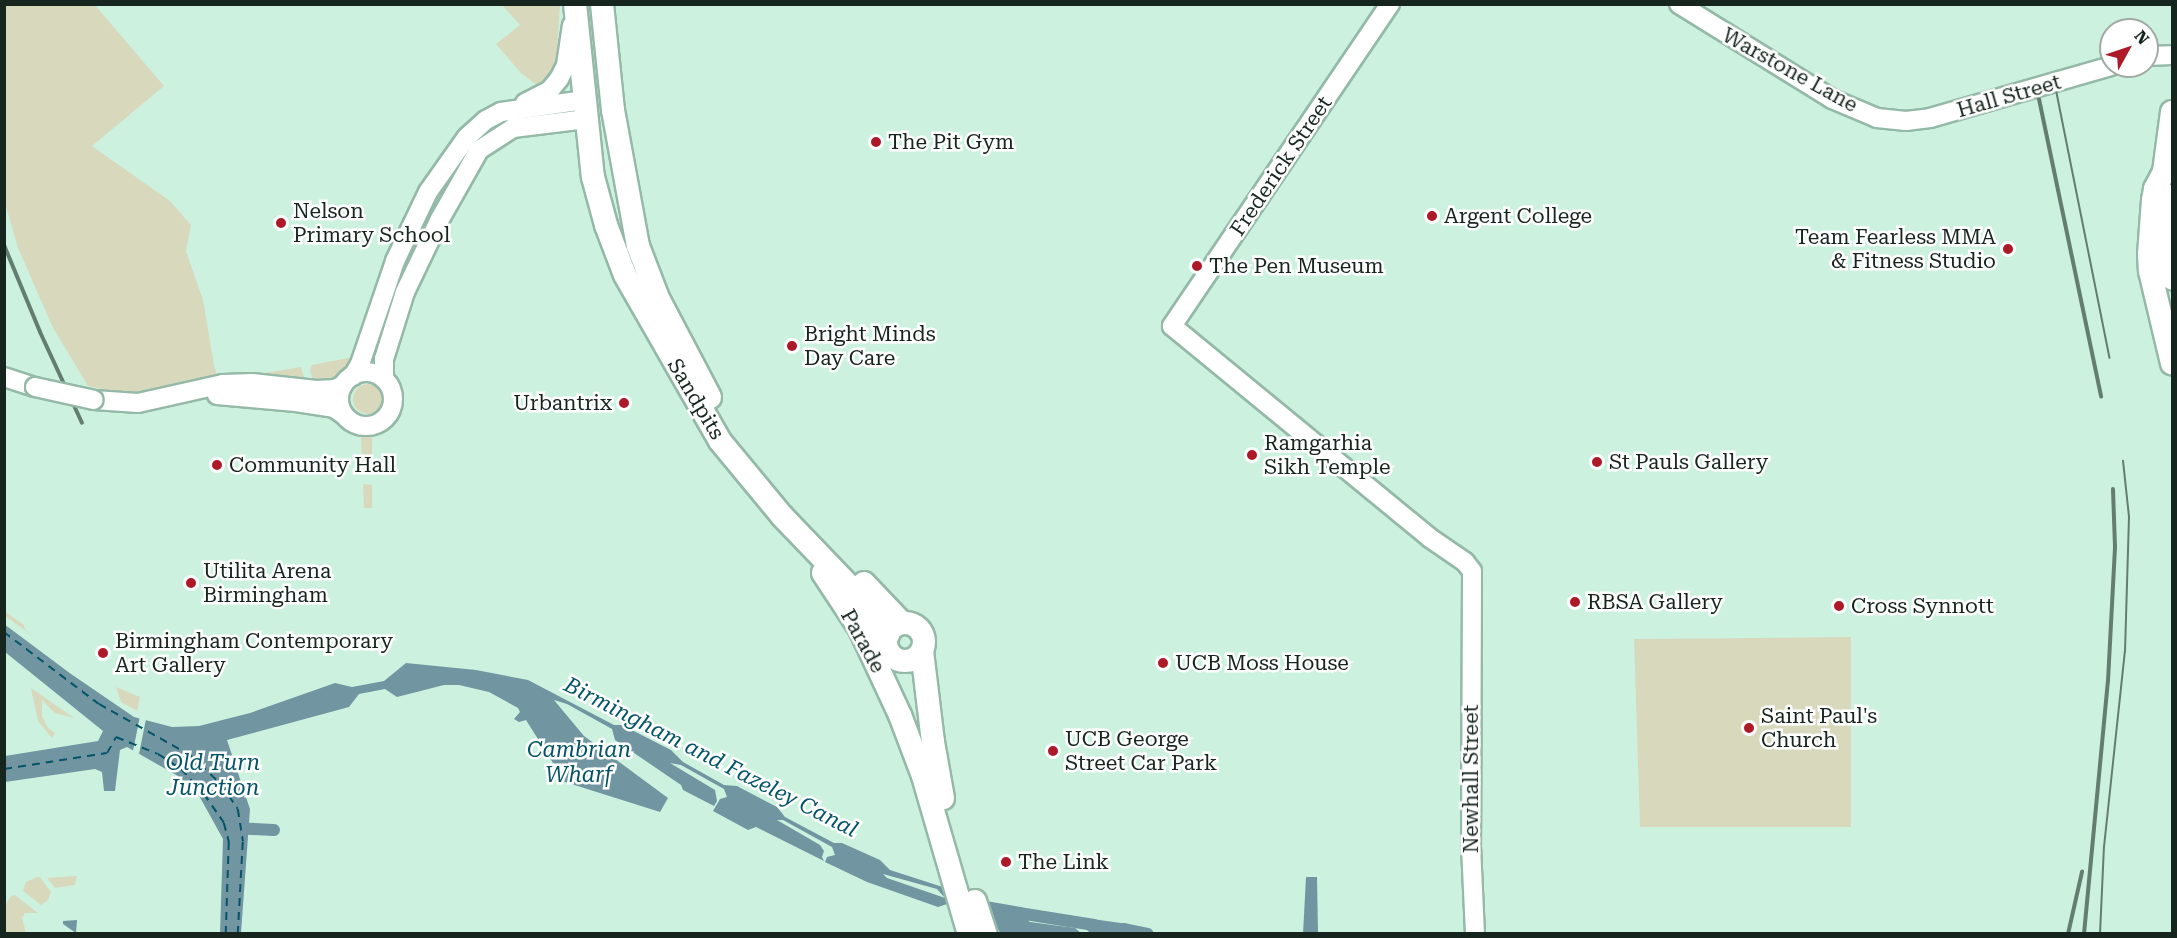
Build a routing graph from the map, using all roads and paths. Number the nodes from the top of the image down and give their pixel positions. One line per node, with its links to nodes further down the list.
1 (575, 4): 7 (street); 8 (main road)
2 (596, 4): 8 (main road)
3 (602, 4): 8 (main road)
4 (1390, 4): 13 (street, Frederick Street)
5 (1679, 4): 10 (street, Warstone Lane)
6 (2099, 69): 10 (street, Hall Street)
7 (513, 109): 8 (street); 17 (street)
8 (596, 110): 16 (street); 20 (main road, Sandpits); 21 (main road, Sandpits)
9 (2172, 112): 11 (main road)
10 (1906, 121)
11 (2158, 249): 12 (main road); 14 (main road)
12 (2172, 278)
13 (1172, 326): 26 (street, Newhall Street)
14 (2171, 357)
15 (4, 376): 18 (street, bridge)
16 (384, 379): 17 (street); 19 (street)
17 (348, 380): 18 (street); 19 (street)
18 (183, 395): 19 (street)
19 (344, 415)
20 (782, 516): 21 (main road, Sandpits); 23 (main road, Parade)
21 (895, 629): 22 (main road); 22 (main road)
22 (914, 655): 23 (main road, Parade); 24 (main road)
23 (923, 776): 24 (main road, Parade)
24 (962, 883): 25 (main road)
25 (974, 922)
26 (1475, 933)

